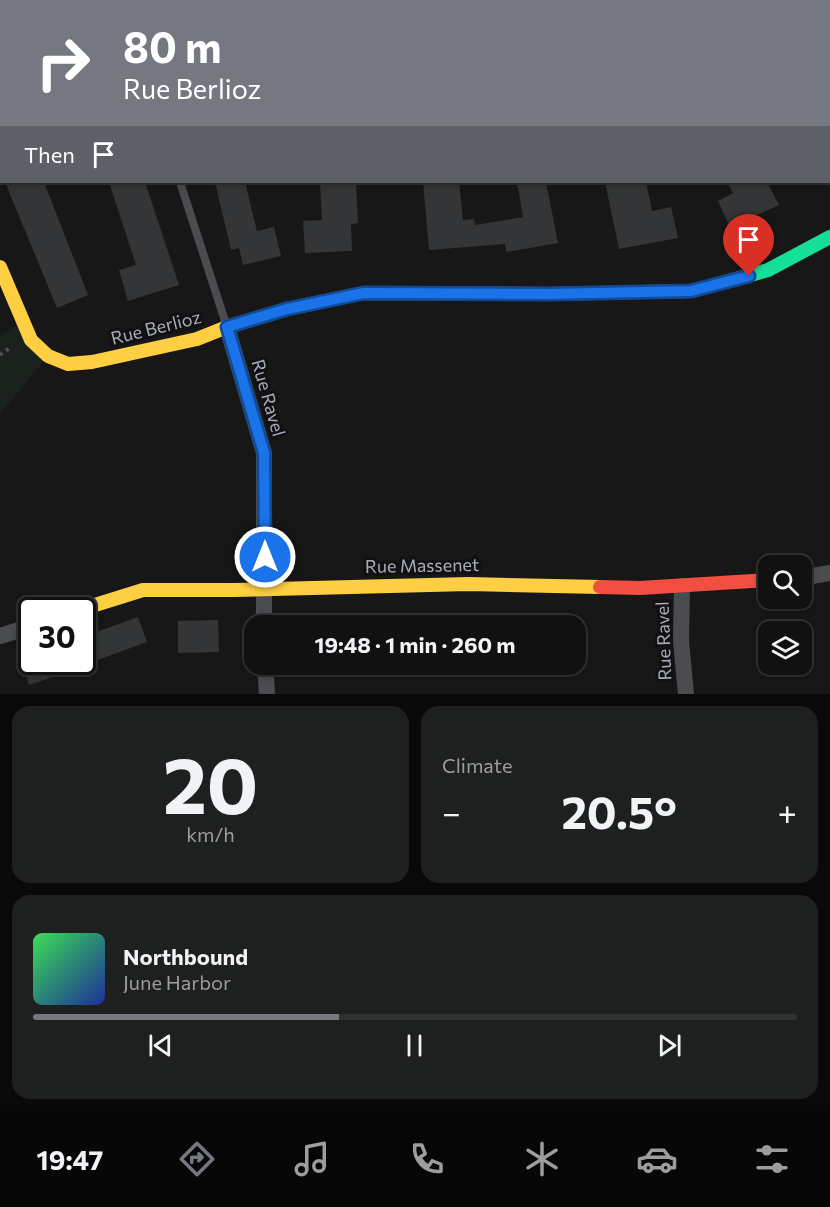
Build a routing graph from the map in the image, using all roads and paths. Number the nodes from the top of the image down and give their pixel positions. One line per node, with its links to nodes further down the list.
1 (180, 183): 4 (lane)
2 (830, 237): 4 (street, Rue Berlioz)
3 (0, 267): 4 (street, Rue Berlioz)
4 (227, 327): 9 (street, Rue Ravel)
5 (830, 573): 6 (street)
6 (812, 576)
7 (758, 581): 8 (street, Rue Massenet)
8 (682, 586): 9 (street, Rue Massenet); 16 (street, Rue Ravel)
9 (264, 589): 10 (street, Rue Massenet); 11 (street, Rue Ravel)
10 (96, 605)
11 (264, 615)
12 (18, 630): 13 (street)
13 (0, 636)
14 (266, 675): 15 (street)
15 (267, 694)
16 (686, 694)

